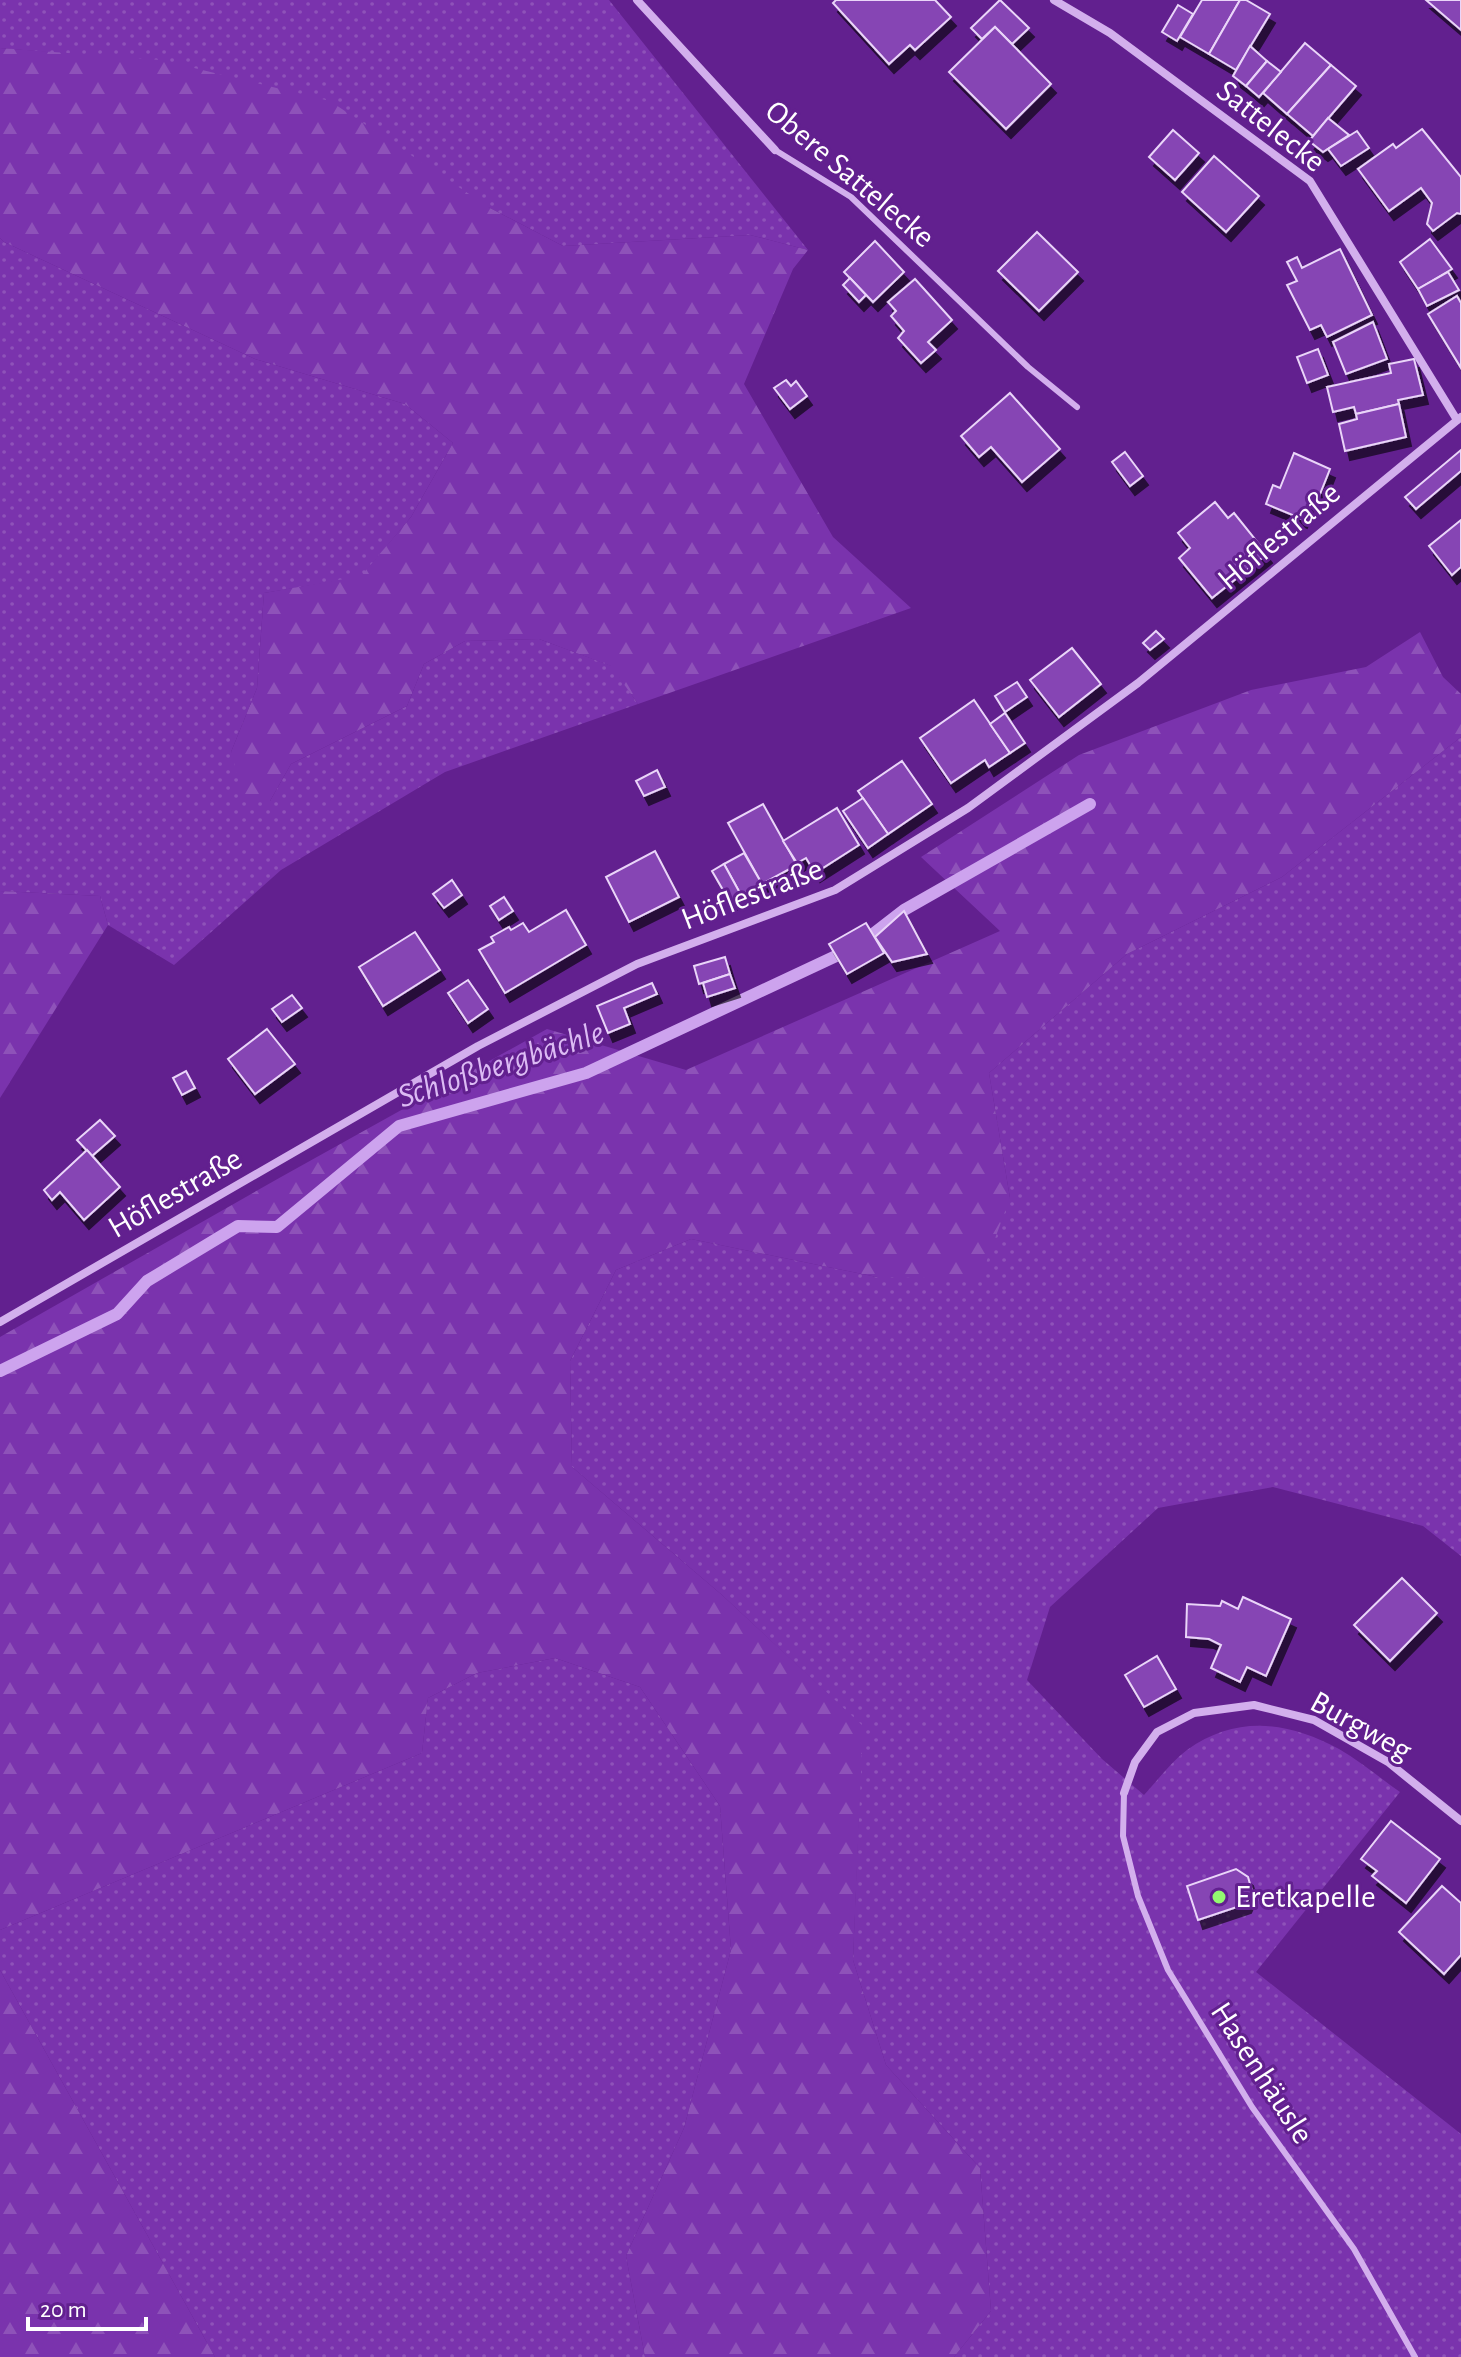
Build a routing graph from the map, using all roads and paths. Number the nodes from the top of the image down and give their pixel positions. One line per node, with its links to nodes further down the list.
1 (637, 0): 3 (street, Obere Sattelecke)
2 (1054, 0): 5 (street, Sattelecke)
3 (775, 150): 4 (lane, Obere Sattelecke)
4 (1077, 407)
5 (1459, 419): 6 (street, Höflestraße)
6 (0, 1322)
7 (1124, 1793): 8 (street, Burgweg); 9 (lane, Hasenhäusle)
8 (1461, 1821)
9 (1415, 2357)

